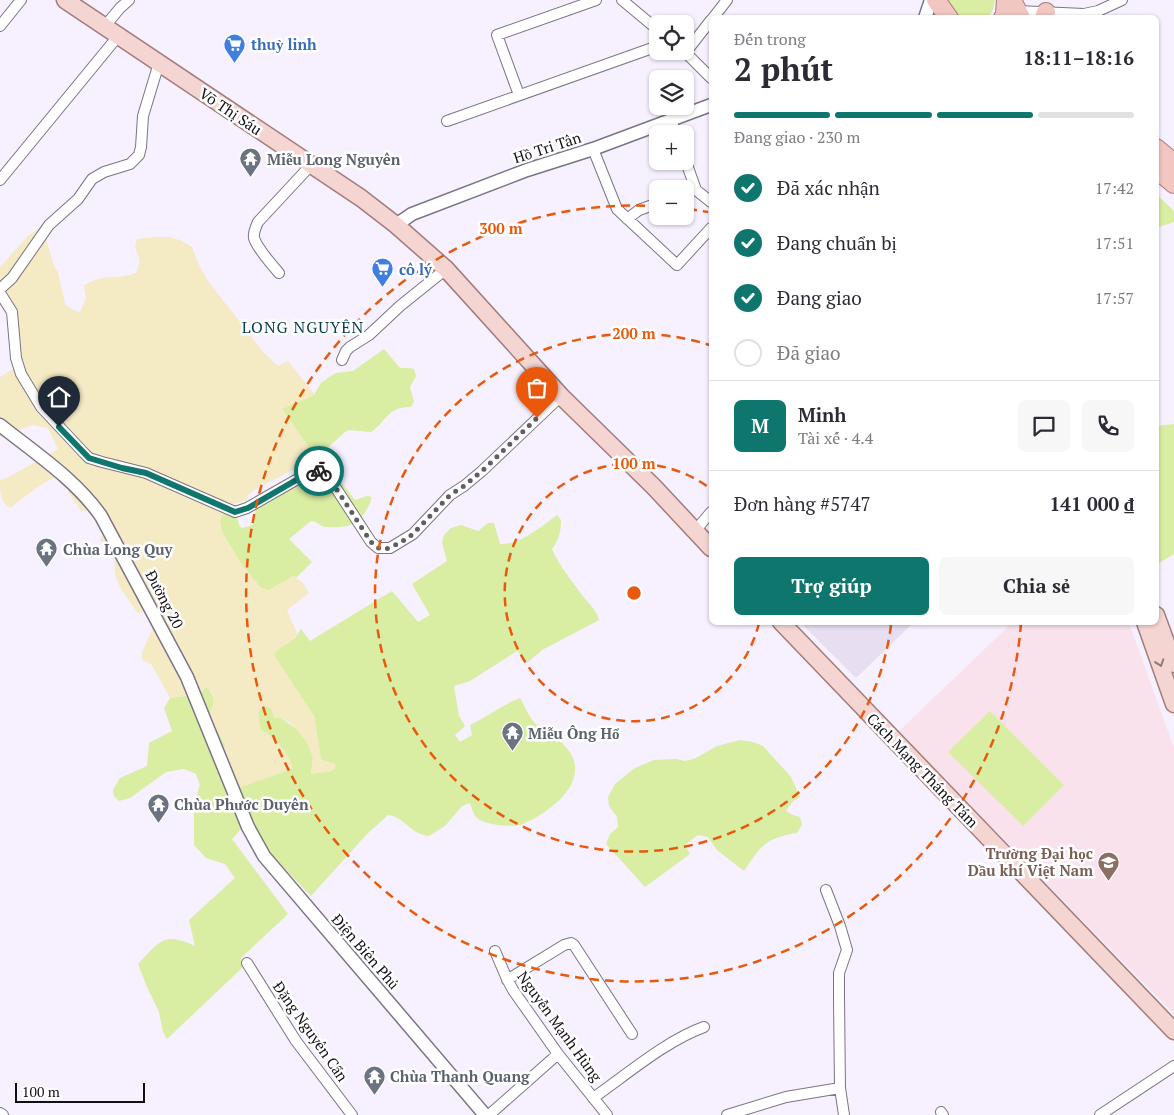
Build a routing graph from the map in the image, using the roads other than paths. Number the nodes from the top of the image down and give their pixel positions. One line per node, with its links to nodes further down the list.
1 (21, 0): 17 (street)
2 (65, 0): 18 (main road, Võ Thị Sáu)
3 (129, 0): 18 (street)
4 (596, 0): 24 (street)
5 (622, 0): 15 (street)
6 (727, 0): 11 (street)
7 (931, 0): 12 (street)
8 (936, 0): 13 (highway)
9 (1122, 0): 14 (street)
10 (1010, 11): 14 (street)
11 (715, 15)
12 (926, 15)
13 (947, 15)
14 (1044, 15)
15 (649, 22)
16 (709, 23): 19 (street)
17 (0, 26)
18 (112, 31): 22 (main road, Võ Thị Sáu); 35 (street)
19 (694, 41)
20 (649, 49): 24 (street)
21 (693, 60): 23 (street)
22 (159, 63): 32 (main road, Võ Thị Sáu); 45 (street)
23 (709, 76)
24 (519, 95): 27 (street)
25 (709, 106): 26 (street, Hồ Tri Tân)
26 (671, 120): 28 (street); 29 (street, Hồ Tri Tân)
27 (447, 121)
28 (673, 125)
29 (593, 149): 40 (street); 41 (street, Hồ Tri Tân)
30 (1159, 150): 31 (highway)
31 (1174, 163)
32 (311, 165): 41 (main road, Võ Thị Sáu); 44 (street)
33 (689, 170): 37 (street)
34 (1159, 172): 36 (highway)
35 (0, 180)
36 (1174, 184)
37 (696, 190): 38 (street)
38 (709, 200)
39 (649, 206): 40 (street)
40 (627, 219): 42 (street)
41 (396, 225): 43 (main road)
42 (709, 230)
43 (446, 269): 47 (street); 48 (main road)
44 (279, 273)
45 (0, 289)
46 (0, 293): 48 (street)
47 (342, 360)
48 (561, 396): 51 (main road)
49 (0, 424): 58 (street, Đường 20)
50 (709, 514): 51 (street)
51 (695, 531): 52 (main road)
52 (709, 546)
53 (1159, 623): 56 (main road)
54 (785, 625): 64 (main road, Cách Mạng Tháng Tám)
55 (1147, 625): 57 (main road, one-way to 57)
56 (1174, 664)
57 (1174, 704)
58 (237, 799): 71 (street, Điện Biên Phủ)
59 (826, 890): 68 (street)
60 (495, 951): 62 (street, Nguyễn Mạnh Hùng)
61 (247, 963): 70 (street, Đặng Nguyên Cẩn)
62 (507, 980): 65 (street); 66 (street, Nguyễn Mạnh Hùng)
63 (704, 1027): 69 (street)
64 (1172, 1028)
65 (632, 1034)
66 (558, 1054): 69 (street, Nguyễn Mạnh Hùng); 71 (street)
67 (1174, 1066): 75 (street)
68 (840, 1088): 73 (street); 74 (street)
69 (593, 1098): 72 (street, Nguyễn Mạnh Hùng)
70 (352, 1115)
71 (487, 1115)
72 (607, 1115)
73 (727, 1115)
74 (844, 1115)
75 (1100, 1115)

